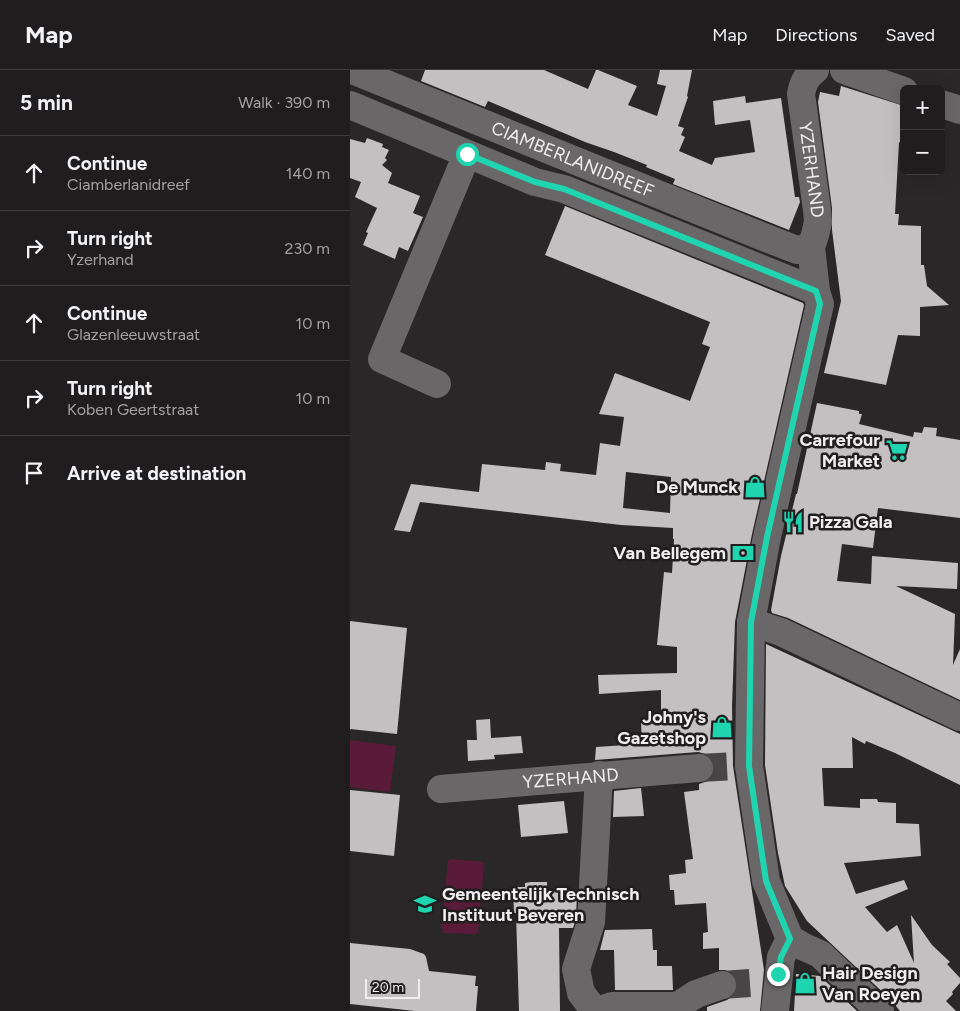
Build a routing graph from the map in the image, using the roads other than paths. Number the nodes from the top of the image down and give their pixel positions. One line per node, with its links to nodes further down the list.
1 (352, 70): 4 (street, CIAMBERLANIDREEF)
2 (844, 70): 5 (street)
3 (808, 72): 11 (street, YZERHAND)
4 (391, 77): 7 (street, CIAMBERLANIDREEF); 10 (street, CIAMBERLANIDREEF)
5 (900, 90)
6 (945, 105): 8 (street)
7 (361, 110): 9 (street, CIAMBERLANIDREEF)
8 (960, 110)
9 (467, 154): 12 (street, CIAMBERLANIDREEF); 14 (street)
10 (761, 236): 11 (street, CIAMBERLANIDREEF); 12 (street)
11 (810, 247): 13 (street, YZERHAND)
12 (754, 266): 13 (street, CIAMBERLANIDREEF)
13 (816, 291): 15 (street, YZERHAND)
14 (437, 384)
15 (751, 622): 16 (street); 20 (street, YZERHAND)
16 (960, 717)
17 (698, 768): 18 (street, YZERHAND)
18 (600, 775): 19 (street, YZERHAND); 22 (street)
19 (442, 789)
20 (790, 939): 23 (street); 24 (street)
21 (722, 985): 22 (street)
22 (596, 1011)
23 (775, 1011)
24 (880, 1011)

